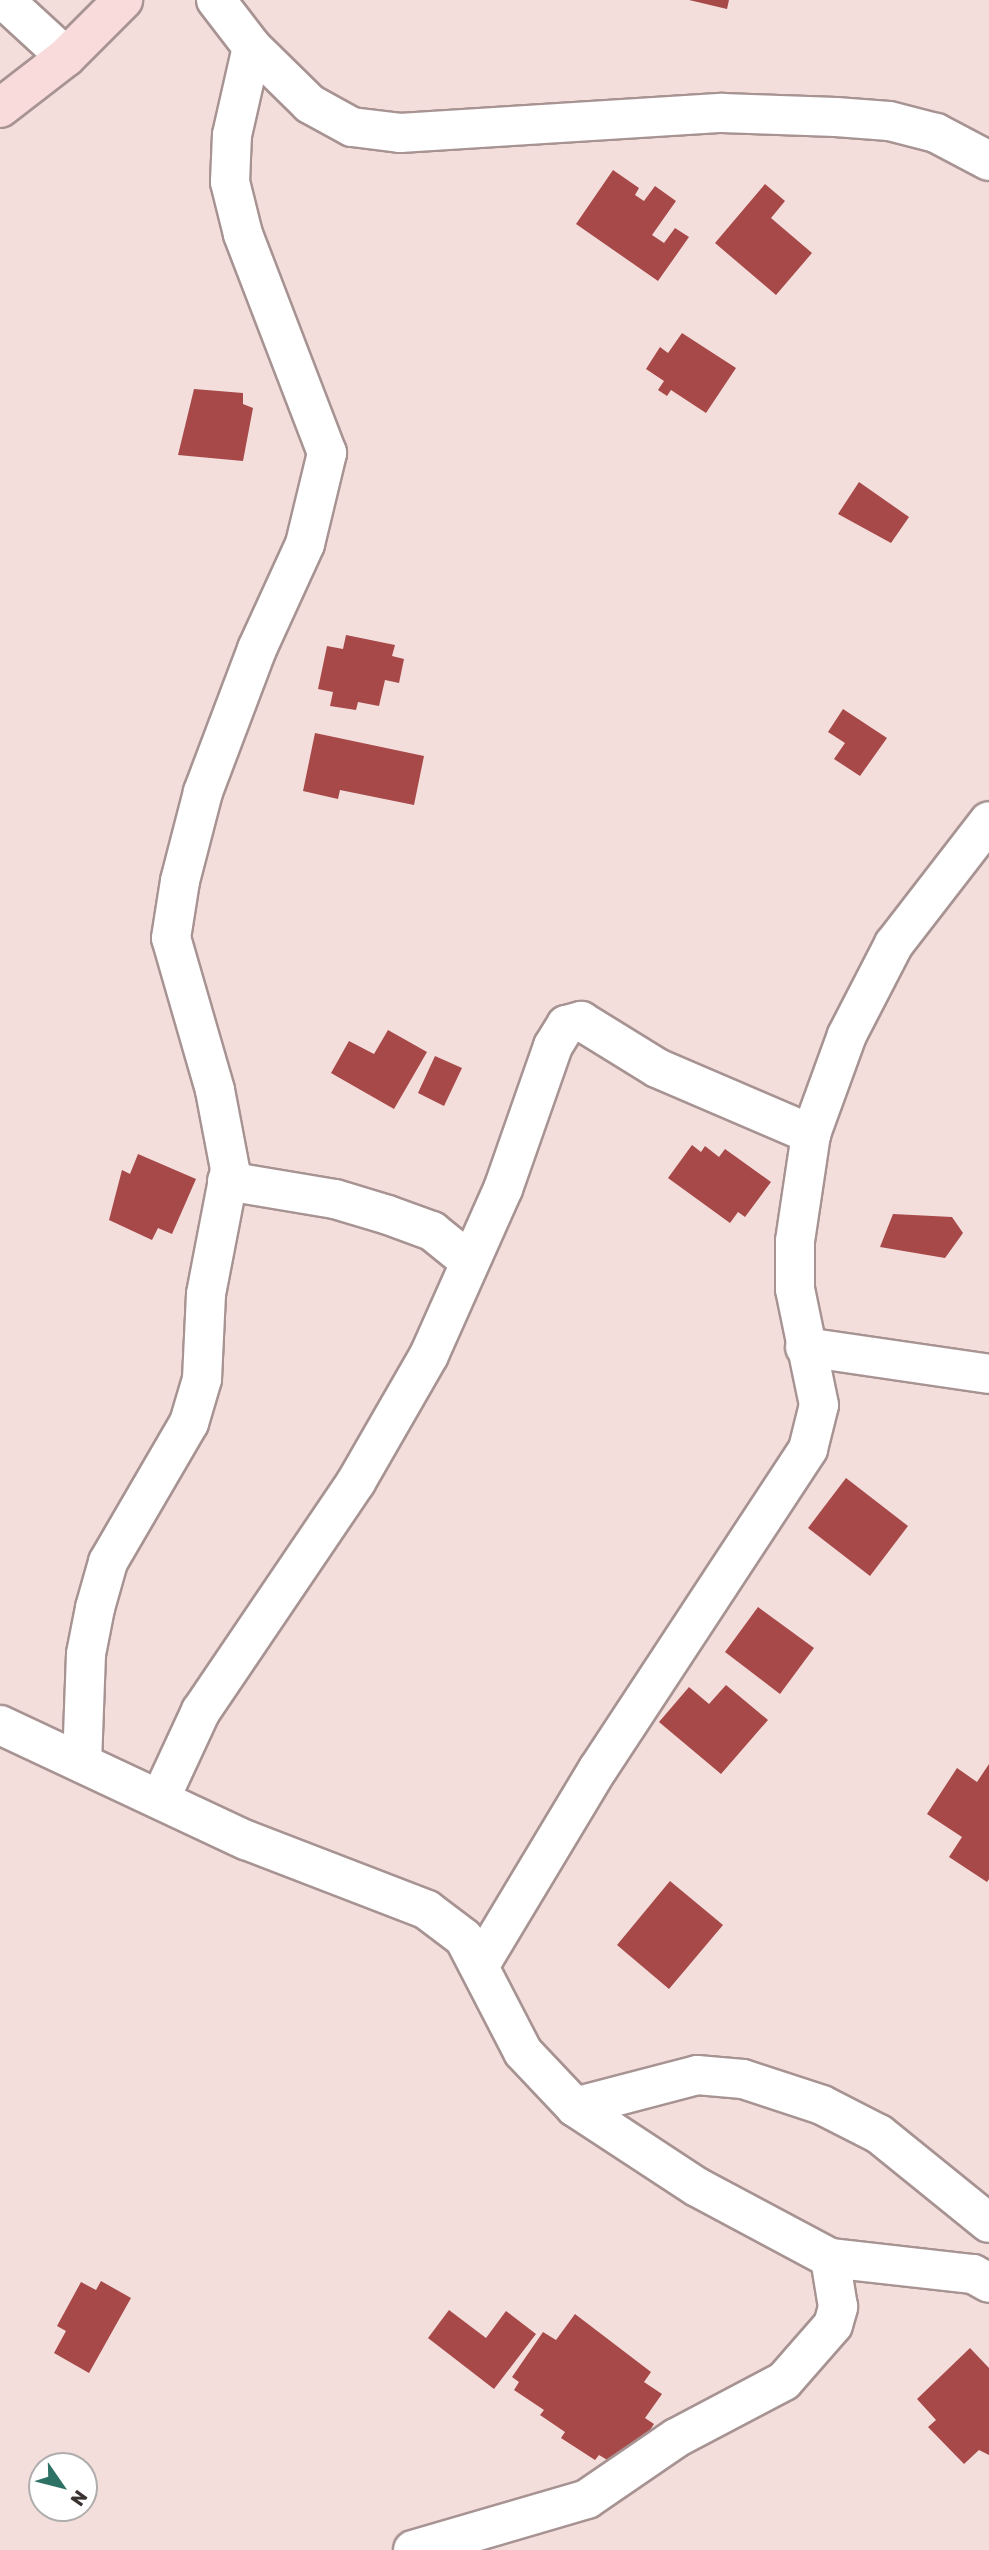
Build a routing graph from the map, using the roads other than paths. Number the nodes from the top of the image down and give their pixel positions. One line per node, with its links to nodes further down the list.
1 (4, 0): 5 (street)
2 (123, 0): 5 (main road)
3 (216, 0): 4 (street)
4 (252, 47): 7 (street); 10 (street)
5 (66, 57): 6 (main road)
6 (0, 108)
7 (989, 161)
8 (989, 821): 9 (street)
9 (811, 1134): 11 (street); 12 (street)
10 (227, 1181): 11 (street); 15 (street)
11 (469, 1261): 16 (street)
12 (805, 1347): 13 (street); 17 (street)
13 (989, 1374)
14 (0, 1725): 15 (street)
15 (82, 1763): 16 (street)
16 (161, 1797): 17 (street)
17 (480, 1965): 18 (street)
18 (575, 2107): 19 (street); 20 (street)
19 (989, 2223)
20 (830, 2258): 21 (street); 22 (street)
21 (989, 2283)
22 (414, 2550)

